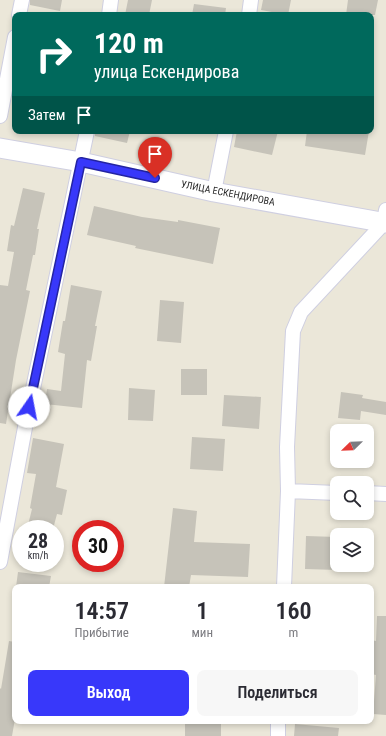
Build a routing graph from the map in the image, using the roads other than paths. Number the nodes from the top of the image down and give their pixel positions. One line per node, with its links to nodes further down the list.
1 (22, 0): 4 (street)
2 (111, 0): 5 (street)
3 (251, 0): 6 (street)
4 (20, 12)
5 (109, 12)
6 (249, 12)
7 (12, 52): 8 (street)
8 (0, 116)
9 (86, 134): 12 (street)
10 (225, 134): 13 (street)
11 (0, 148): 12 (street, УЛИЦА ЕСКЕНДИРОВА)
12 (81, 162): 13 (street, УЛИЦА ЕСКЕНДИРОВА); 19 (street)
13 (214, 192): 14 (street, УЛИЦА ЕСКЕНДИРОВА)
14 (385, 219): 15 (street)
15 (288, 491): 16 (street); 20 (street)
16 (330, 493)
17 (374, 493): 18 (street)
18 (386, 494)
19 (0, 562)
20 (284, 584)
21 (278, 724): 22 (street)
22 (278, 736)

